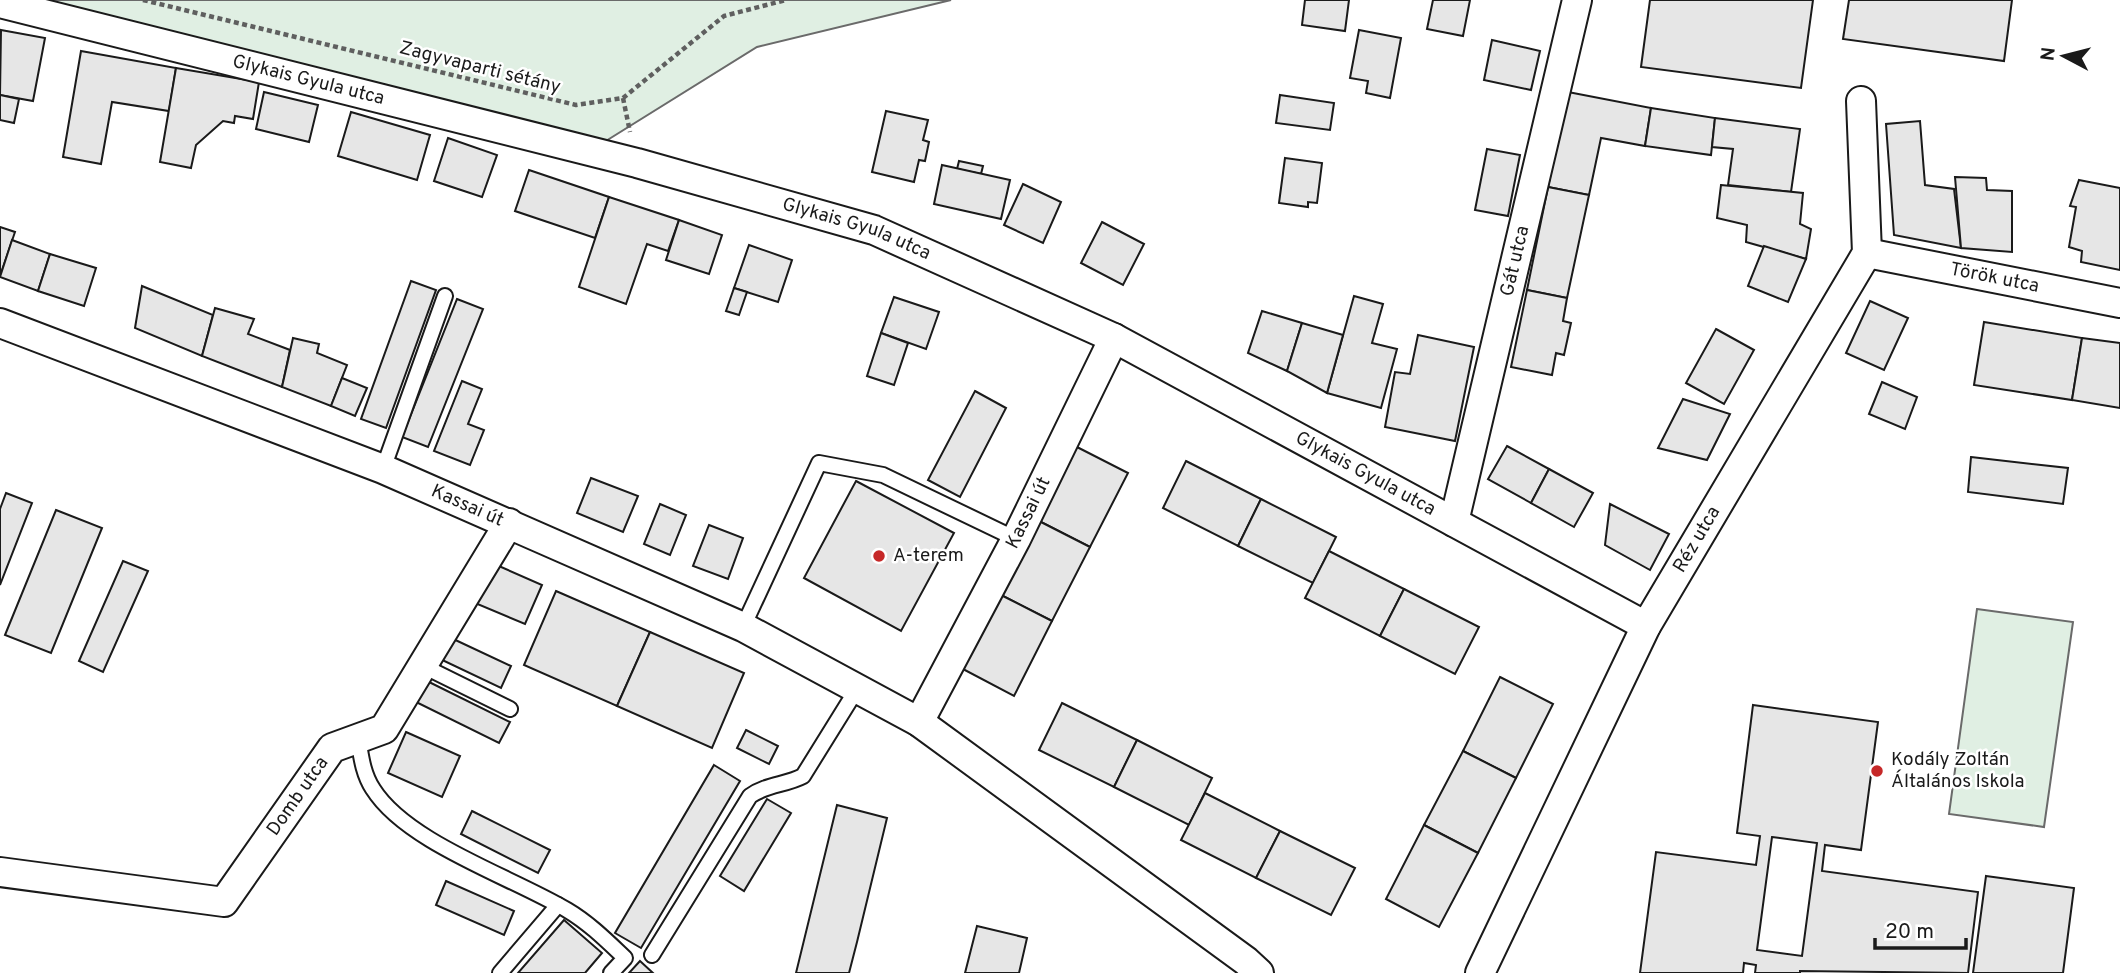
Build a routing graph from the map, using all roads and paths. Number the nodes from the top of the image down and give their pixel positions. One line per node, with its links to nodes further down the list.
1 (143, 0): 2 (path, Zagyvaparti sétány)
2 (786, 0)
3 (1577, 0): 12 (street, Gát utca)
4 (0, 2): 10 (street, Glykais Gyula utca)
5 (1861, 101): 6 (street)
6 (1867, 253): 8 (street, Török utca); 15 (street, Réz utca)
7 (445, 296): 11 (lane)
8 (2120, 303)
9 (0, 323): 11 (street, Kassai út)
10 (1114, 338): 12 (street, Glykais Gyula utca); 14 (street, Kassai út)
11 (383, 469): 13 (street, Kassai út)
12 (1454, 522): 15 (street, Glykais Gyula utca)
13 (509, 523): 16 (street, Kassai út); 17 (street, Domb utca)
14 (1016, 539): 16 (lane); 20 (street, Kassai út)
15 (1646, 626): 28 (street, Réz utca)
16 (743, 627): 18 (street, Kassai út)
17 (421, 665): 19 (lane); 21 (street, Domb utca)
18 (857, 689): 20 (street, Kassai út); 24 (lane)
19 (510, 709)
20 (919, 722): 27 (street, Kassai út)
21 (358, 738): 22 (street, Domb utca); 23 (lane)
22 (0, 872)
23 (558, 905): 25 (lane); 26 (lane)
24 (652, 955)
25 (500, 973)
26 (611, 973)
27 (1259, 973)
28 (1480, 973)

